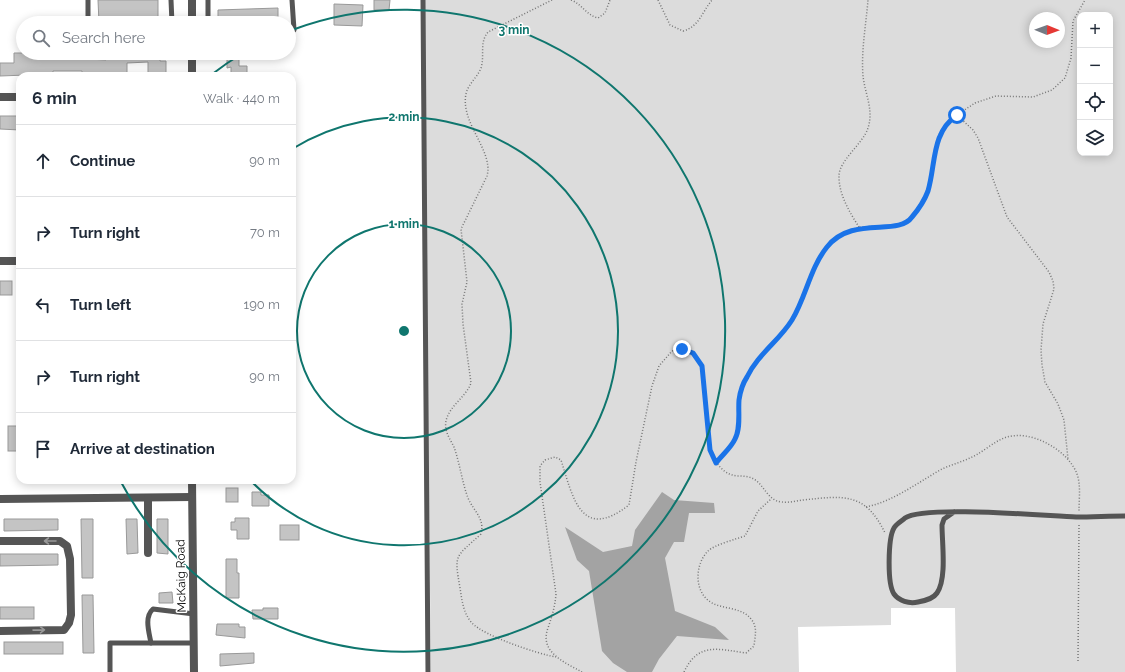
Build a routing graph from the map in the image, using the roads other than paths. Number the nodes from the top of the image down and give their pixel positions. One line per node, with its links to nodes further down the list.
1 (88, 0): 7 (lane)
2 (171, 0): 8 (lane)
3 (192, 0): 9 (street)
4 (208, 0): 10 (lane)
5 (292, 0): 11 (lane)
6 (423, 0): 32 (lane)
7 (88, 16)
8 (172, 16)
9 (192, 16)
10 (208, 16)
11 (293, 16)
12 (192, 60): 13 (street)
13 (192, 72)
14 (0, 97): 15 (street)
15 (16, 97)
16 (0, 261): 17 (street)
17 (16, 261)
18 (192, 484): 19 (street, McKaig Road)
19 (192, 497): 20 (street); 26 (street, McKaig Road)
20 (148, 498): 21 (street); 25 (street)
21 (0, 499)
22 (954, 512): 22 (lane); 23 (lane)
23 (1125, 516)
24 (0, 541): 27 (street, one-way to 24)
25 (148, 553)
26 (194, 614): 28 (lane); 29 (street, McKaig Road)
27 (0, 631)
28 (151, 643): 29 (lane); 30 (lane)
29 (194, 643): 31 (street, McKaig Road)
30 (110, 672)
31 (194, 672)
32 (428, 672)

